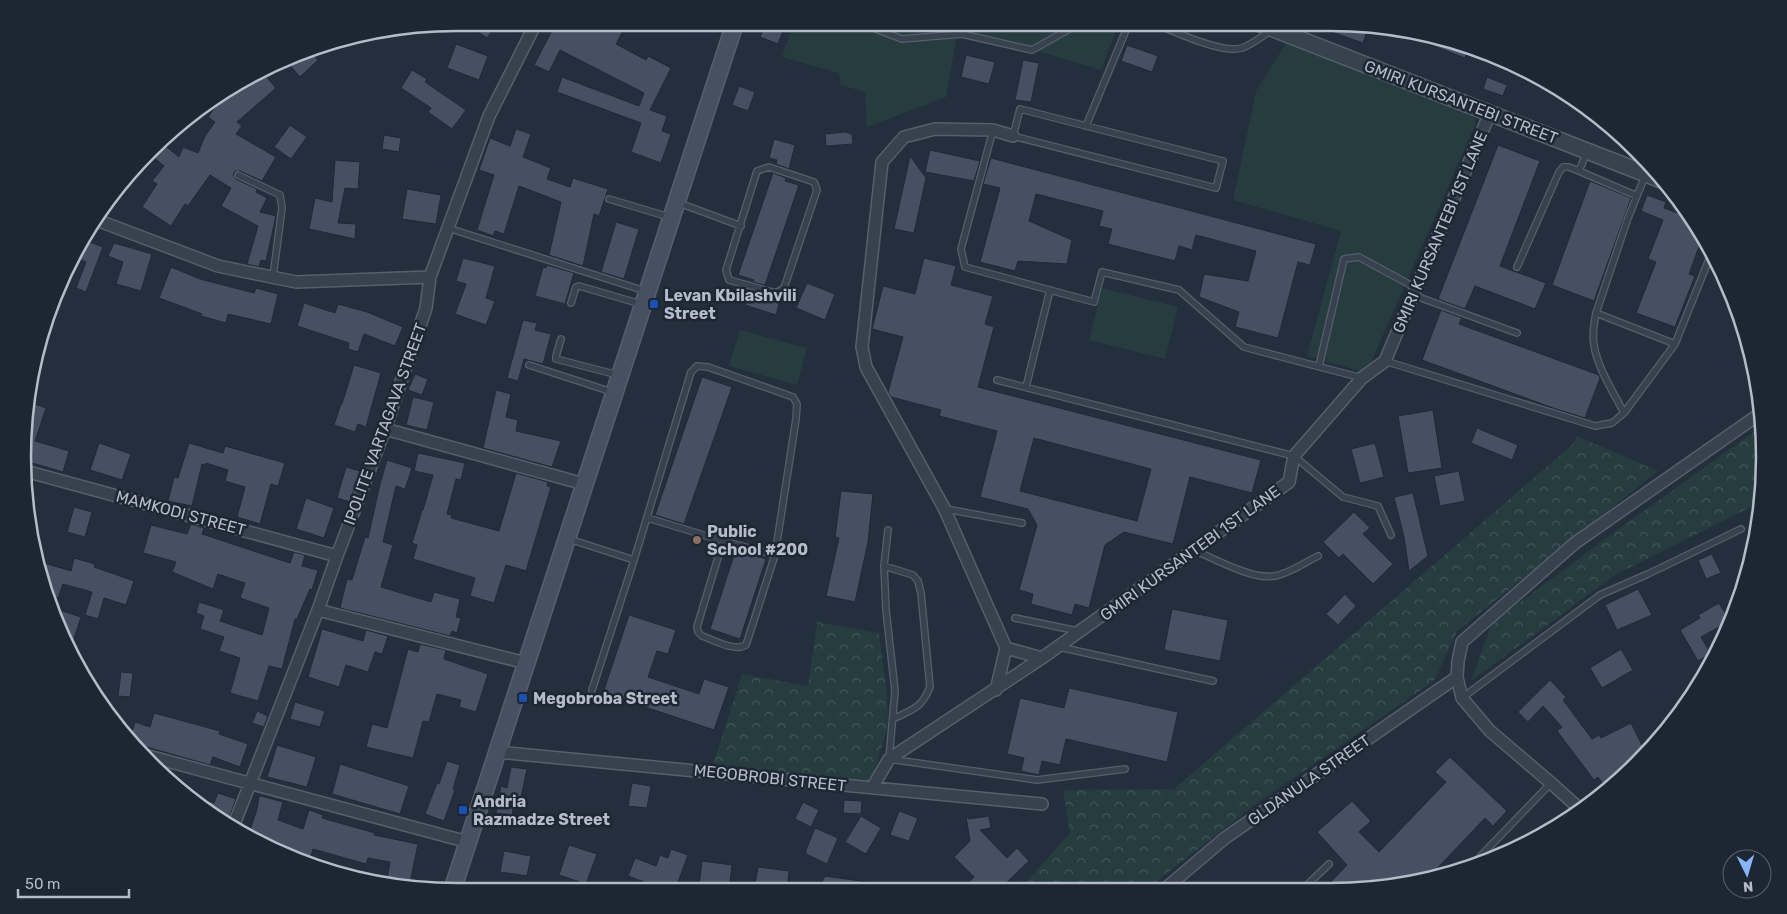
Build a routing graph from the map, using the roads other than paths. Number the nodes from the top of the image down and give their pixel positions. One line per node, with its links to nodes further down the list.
1 (532, 31): 24 (street, IPOLITE VARTAGAVA STREET)
2 (732, 31): 20 (main road)
3 (881, 31): 4 (lane)
4 (1066, 31)
5 (1127, 31): 10 (lane)
6 (1174, 31): 7 (lane)
7 (1270, 31)
8 (1278, 31): 9 (street, GMIRI KURSANTEBI STREET)
9 (1490, 113): 13 (street, GMIRI KURSANTEBI STREET); 30 (street, GMIRI KURSANTEBI 1ST LANE)
10 (1086, 126): 12 (lane); 12 (lane)
11 (993, 130): 12 (street); 29 (lane); 51 (street)
12 (1014, 136)
13 (1587, 152): 14 (lane); 15 (street, GMIRI KURSANTEBI STREET)
14 (1578, 171): 18 (lane); 26 (lane)
15 (1646, 174): 17 (street, GMIRI KURSANTEBI STREET); 18 (lane)
16 (238, 175): 27 (lane)
17 (1649, 175)
18 (1637, 196): 33 (lane)
19 (608, 199): 21 (lane)
20 (676, 202): 21 (main road); 23 (lane)
21 (671, 218): 31 (main road)
22 (102, 222): 27 (street)
23 (740, 226): 23 (lane)
24 (448, 228): 28 (street, IPOLITE VARTAGAVA STREET); 31 (lane)
25 (1708, 262): 36 (lane)
26 (1517, 267)
27 (273, 277): 28 (street)
28 (430, 277): 47 (street, IPOLITE VARTAGAVA STREET)
29 (1050, 290): 39 (lane); 43 (lane)
30 (1415, 292): 34 (lane); 37 (street, GMIRI KURSANTEBI 1ST LANE); 39 (lane)
31 (645, 298): 32 (lane); 40 (main road)
32 (571, 303)
33 (1596, 313): 36 (lane); 45 (lane)
34 (1517, 333)
35 (561, 339): 40 (lane)
36 (1675, 344): 45 (lane)
37 (1385, 362): 41 (street); 45 (lane)
38 (529, 365): 44 (lane)
39 (1318, 366): 41 (lane)
40 (620, 376): 44 (main road)
41 (1362, 378): 48 (street)
42 (997, 380): 43 (lane)
43 (1026, 388): 48 (lane)
44 (614, 393): 50 (main road)
45 (1624, 413)
46 (1754, 418): 72 (street)
47 (385, 429): 50 (street); 61 (street, IPOLITE VARTAGAVA STREET)
48 (1294, 456): 56 (lane); 59 (street, GMIRI KURSANTEBI 1ST LANE)
49 (32, 473): 61 (street, MAMKODI STREET)
50 (584, 484): 57 (main road)
51 (944, 508): 53 (lane); 69 (street)
52 (648, 518): 58 (lane); 60 (lane); 63 (lane)
53 (1022, 523)
54 (1741, 529): 76 (lane)
55 (888, 530): 64 (lane)
56 (1391, 536)
57 (567, 539): 63 (lane); 71 (main road)
58 (723, 541): 60 (lane); 60 (lane)
59 (1194, 550): 62 (lane); 67 (street, GMIRI KURSANTEBI 1ST LANE)
60 (775, 555)
61 (337, 556): 65 (street, IPOLITE VARTAGAVA STREET)
62 (1318, 556)
63 (634, 560): 74 (lane)
64 (884, 566): 77 (lane); 77 (lane)
65 (318, 610): 71 (street); 83 (street, IPOLITE VARTAGAVA STREET)
66 (1014, 618): 67 (lane)
67 (1080, 632): 68 (street, GMIRI KURSANTEBI 1ST LANE)
68 (1059, 647): 70 (street, GMIRI KURSANTEBI 1ST LANE); 73 (lane)
69 (1006, 648): 70 (street); 75 (street)
70 (1042, 658): 75 (street, GMIRI KURSANTEBI 1ST LANE)
71 (526, 663): 78 (main road)
72 (1457, 677): 76 (street); 92 (street, GLDANULA STREET)
73 (1213, 681)
74 (592, 690)
75 (996, 690): 80 (street, GMIRI KURSANTEBI 1ST LANE)
76 (1462, 698): 82 (street)
77 (893, 719): 80 (lane)
78 (497, 752): 84 (street, MEGOBROBI STREET); 88 (main road)
79 (156, 758): 83 (street)
80 (889, 759): 81 (lane); 84 (street, GMIRI KURSANTEBI 1ST LANE)
81 (1125, 769)
82 (1552, 783): 86 (street); 89 (lane)
83 (250, 784): 87 (street, IPOLITE VARTAGAVA STREET); 88 (street)
84 (872, 788): 85 (street, MEGOBROBI STREET)
85 (1042, 804)
86 (1575, 805)
87 (235, 821)
88 (468, 842): 91 (main road)
89 (1483, 854)
90 (1329, 864): 93 (lane)
91 (454, 883)
92 (1172, 883)
93 (1309, 883)

